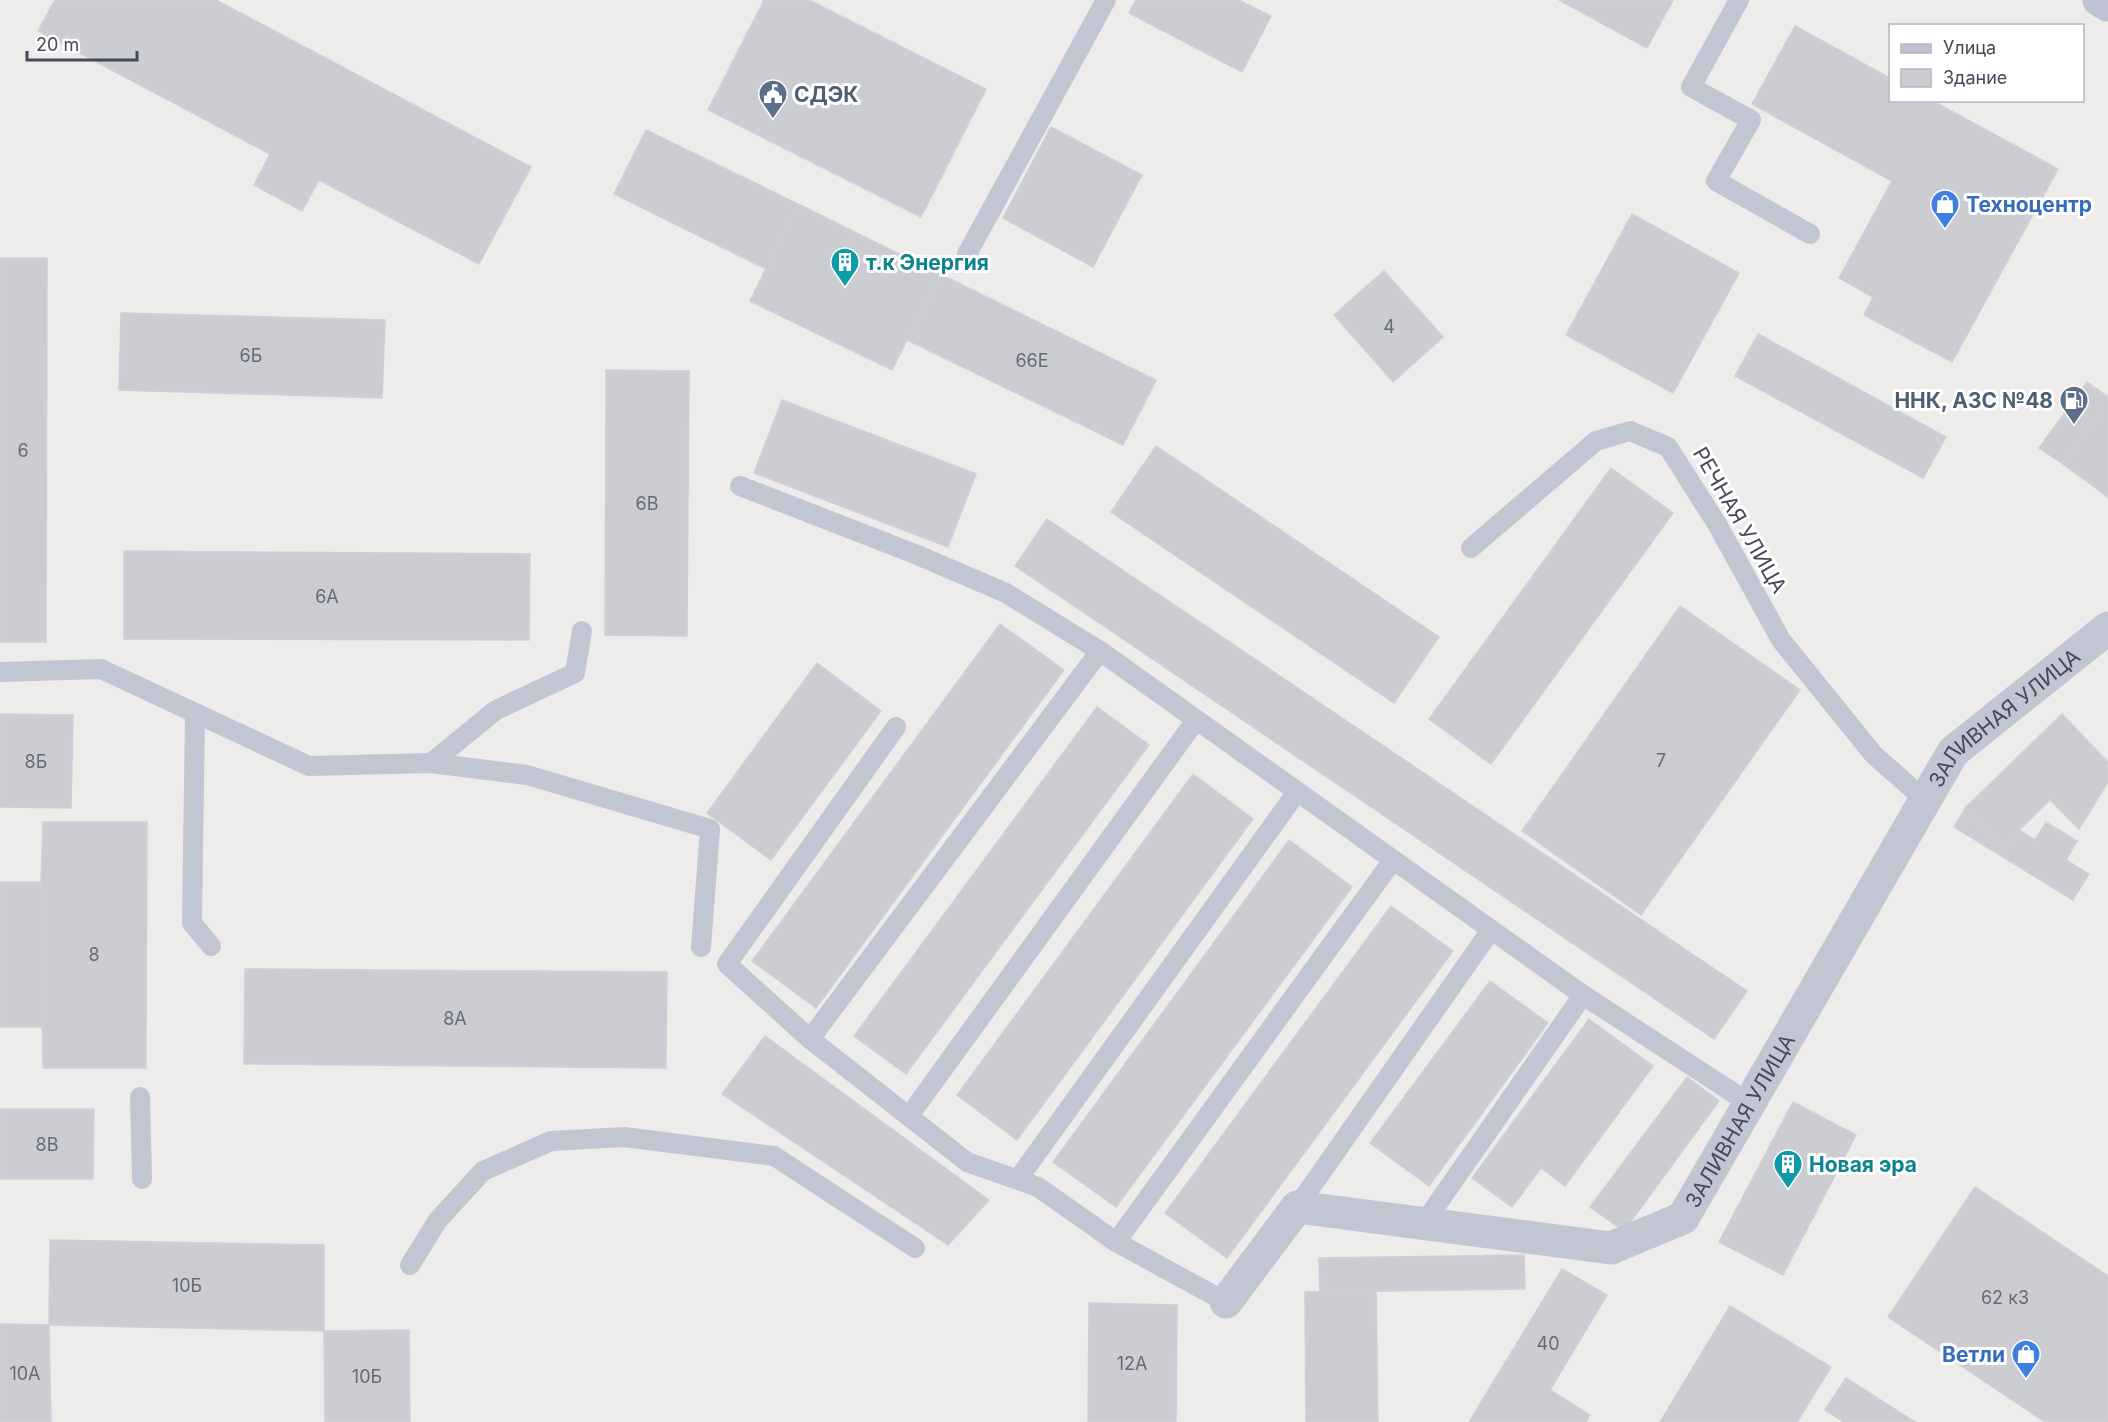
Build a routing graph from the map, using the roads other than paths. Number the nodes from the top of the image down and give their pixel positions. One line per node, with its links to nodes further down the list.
1 (1106, 0): 4 (lane)
2 (1739, 0): 3 (lane)
3 (1810, 234)
4 (967, 254)
5 (740, 486): 9 (lane)
6 (1471, 548): 16 (lane, РЕЧНАЯ УЛИЦА)
7 (2108, 628): 16 (street, ЗАЛИВНАЯ УЛИЦА)
8 (582, 631): 14 (lane)
9 (1100, 651): 12 (lane); 22 (lane)
10 (0, 672): 11 (lane)
11 (195, 713): 14 (lane); 19 (lane)
12 (1196, 720): 15 (lane); 25 (lane)
13 (896, 727): 22 (lane)
14 (431, 763): 20 (lane)
15 (1297, 792): 17 (lane); 27 (lane)
16 (1926, 801): 24 (street, ЗАЛИВНАЯ УЛИЦА)
17 (1393, 860): 18 (lane); 30 (lane)
18 (1491, 930): 21 (lane); 28 (lane)
19 (211, 946)
20 (702, 947)
21 (1583, 995): 24 (lane); 29 (lane)
22 (810, 1039): 25 (lane)
23 (140, 1097): 26 (lane)
24 (1749, 1103): 29 (street, ЗАЛИВНАЯ УЛИЦА)
25 (909, 1116): 27 (lane)
26 (142, 1179)
27 (1018, 1179): 30 (lane)
28 (1297, 1208): 29 (street, ЗАЛИВНАЯ УЛИЦА); 33 (street)
29 (1424, 1223)
30 (1116, 1242): 33 (lane)
31 (915, 1248): 32 (lane)
32 (410, 1265)
33 (1226, 1302)

